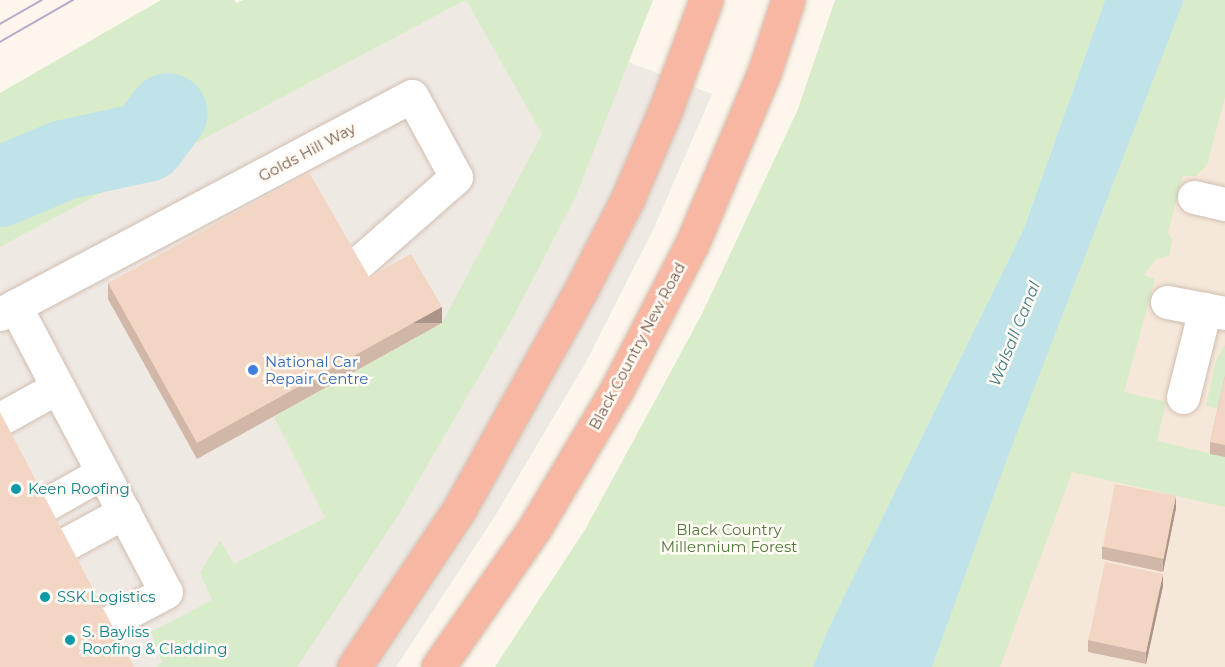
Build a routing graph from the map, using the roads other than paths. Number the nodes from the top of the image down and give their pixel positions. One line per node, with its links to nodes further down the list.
1 (706, 0): 15 (highway)
2 (788, 0): 16 (highway, Black Country New Road)
3 (354, 267): 5 (street, Golds Hill Way)
4 (1167, 302): 6 (street)
5 (8, 310): 7 (street)
6 (1215, 311): 8 (street)
7 (58, 387): 9 (street); 10 (street)
8 (1184, 397)
9 (0, 419)
10 (104, 472): 11 (street); 12 (street)
11 (42, 507)
12 (124, 512): 13 (street); 14 (street)
13 (62, 546)
14 (104, 625)
15 (354, 667)
16 (438, 667)

